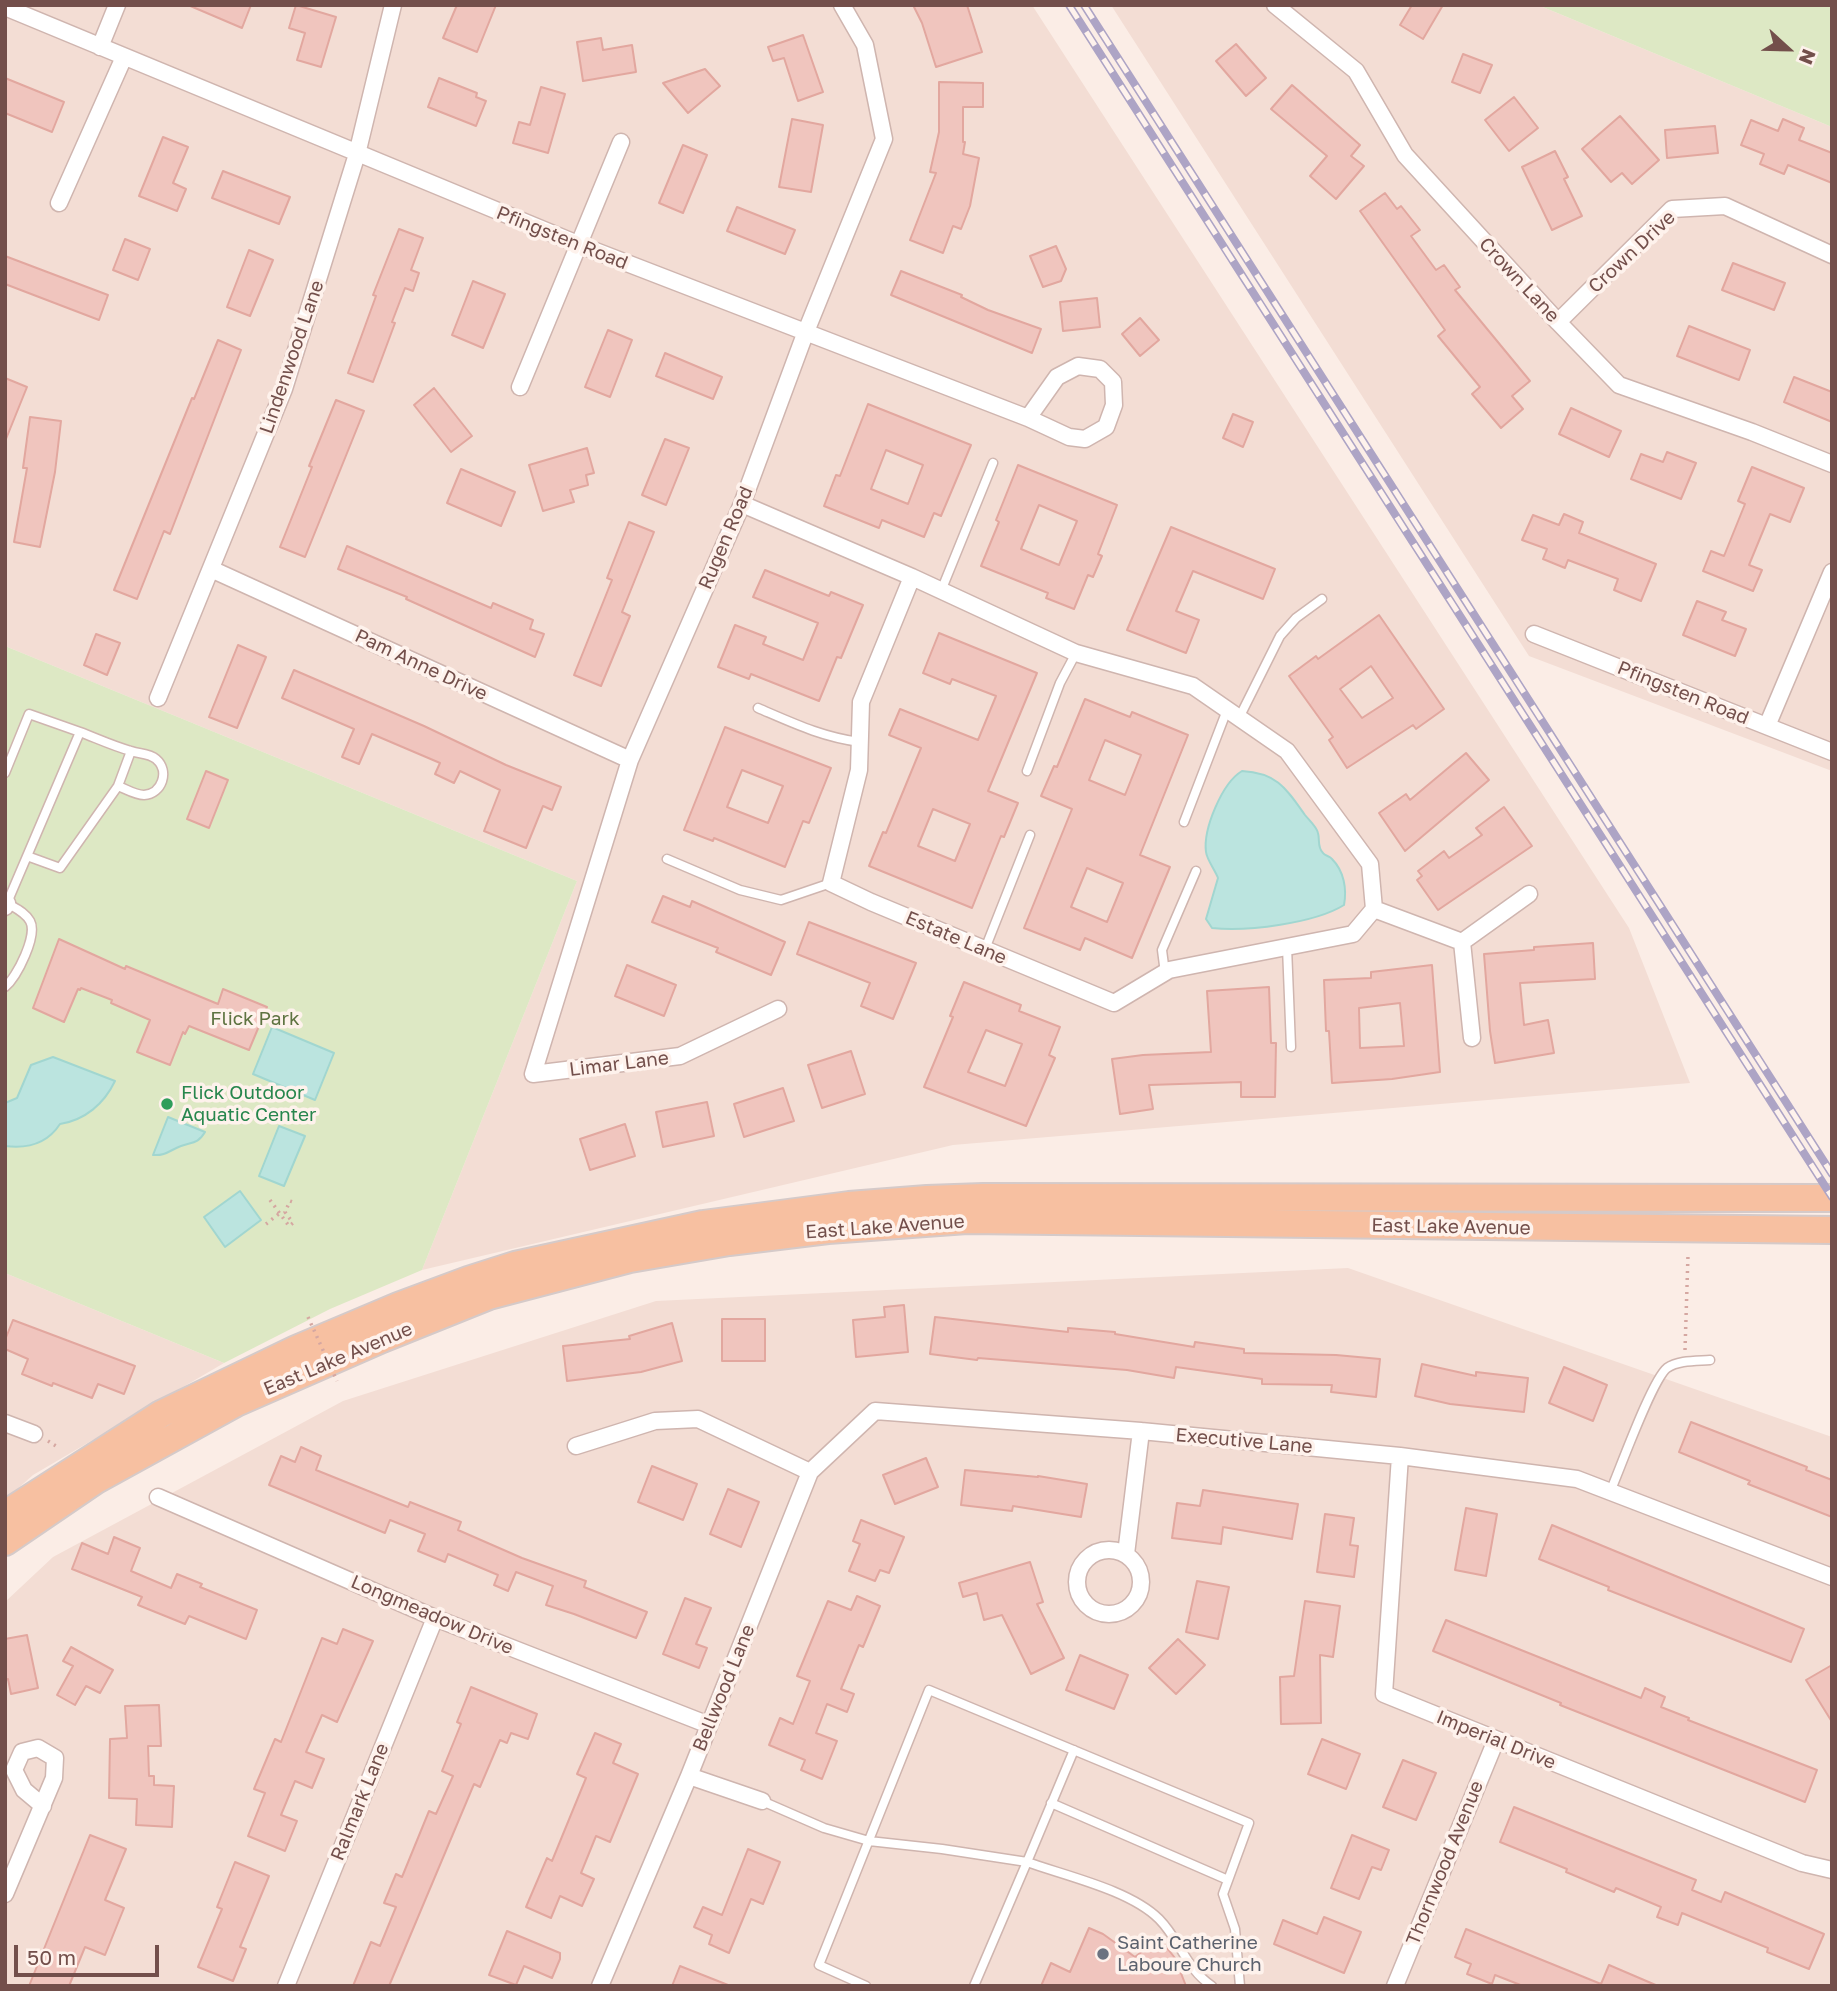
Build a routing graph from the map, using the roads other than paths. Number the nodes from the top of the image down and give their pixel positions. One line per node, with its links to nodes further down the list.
1 (117, 5): 6 (street)
2 (393, 5): 9 (street, Lindenwood Lane)
3 (842, 5): 14 (street, Rugen Road)
4 (1275, 5): 13 (street, Crown Lane)
5 (5, 7): 6 (street, Pfingsten Road)
6 (100, 47): 7 (street, Pfingsten Road)
7 (124, 57): 9 (street, Pfingsten Road); 10 (street)
8 (621, 142): 11 (street)
9 (357, 154): 11 (street, Pfingsten Road); 20 (street, Lindenwood Lane)
10 (59, 203)
11 (580, 246): 14 (street, Pfingsten Road); 15 (street)
12 (1832, 255): 13 (street, Crown Drive)
13 (1558, 322): 18 (street, Crown Lane)
14 (805, 334): 16 (street, Pfingsten Road); 19 (street, Rugen Road)
15 (520, 387)
16 (1028, 418): 16 (street, Pfingsten Road)
17 (993, 463): 23 (lane)
18 (1832, 464)
19 (742, 504): 22 (street); 35 (street, Rugen Road)
20 (211, 569): 27 (street, Lindenwood Lane); 35 (street, Pam Anne Drive)
21 (1832, 572): 30 (street)
22 (912, 577): 23 (street); 32 (street)
23 (941, 591): 26 (street)
24 (1322, 598): 29 (lane)
25 (1534, 634): 30 (street, Pfingsten Road)
26 (1076, 653): 29 (street); 36 (lane)
27 (158, 698)
28 (758, 708): 32 (lane)
29 (1233, 714): 39 (lane); 47 (street)
30 (1767, 726): 34 (street, Pfingsten Road)
31 (80, 732): 33 (lane); 37 (lane); 41 (lane)
32 (860, 742): 44 (street)
33 (131, 751): 38 (lane); 38 (lane)
34 (1832, 752)
35 (630, 760): 56 (street, Rugen Road)
36 (1027, 771)
37 (5, 773)
38 (118, 786): 41 (lane)
39 (1184, 822)
40 (1030, 835): 50 (lane)
41 (27, 856): 46 (lane)
42 (667, 859): 44 (lane)
43 (1196, 871): 51 (lane)
44 (831, 883): 50 (street, Estate Lane)
45 (1529, 894): 48 (street)
46 (6, 905): 52 (lane)
47 (1374, 909): 48 (street); 49 (street, Estate Lane)
48 (1462, 942): 54 (street)
49 (1287, 947): 51 (street, Estate Lane); 55 (lane)
50 (985, 949): 51 (street, Estate Lane)
51 (1165, 973)
52 (5, 987)
53 (778, 1009): 56 (street, Limar Lane)
54 (1472, 1038)
55 (1291, 1047)
56 (533, 1074)
57 (1832, 1198): 69 (main road, East Lake Avenue)
58 (1832, 1230): 70 (main road, East Lake Avenue)
59 (1710, 1360): 67 (lane)
60 (874, 1411): 62 (street, Executive Lane); 66 (street, Bellwood Lane)
61 (5, 1423): 63 (street)
62 (1141, 1432): 65 (street, Executive Lane); 71 (street)
63 (34, 1433)
64 (576, 1446): 66 (street)
65 (1400, 1455): 67 (street, Executive Lane); 75 (street, Imperial Drive)
66 (810, 1472): 74 (street, Bellwood Lane)
67 (1610, 1492): 72 (street, Executive Lane)
68 (158, 1497): 73 (street, Longmeadow Drive)
69 (5, 1514)
70 (5, 1542)
71 (1126, 1554): 71 (street)
72 (1832, 1577)
73 (435, 1618): 74 (street, Longmeadow Drive); 86 (street, Ralmark Lane)
74 (709, 1725): 77 (street, Bellwood Lane)
75 (1496, 1740): 83 (street, Imperial Drive); 92 (street, Thornwood Avenue)
76 (1074, 1750): 79 (lane); 81 (lane); 84 (lane)
77 (689, 1776): 78 (street); 87 (street, Bellwood Lane)
78 (762, 1801): 81 (lane)
79 (1051, 1803): 82 (lane); 84 (lane)
80 (43, 1806): 85 (street)
81 (869, 1841): 82 (lane); 88 (lane)
82 (1027, 1862): 89 (lane); 90 (lane)
83 (1832, 1870)
84 (1228, 1880): 91 (lane)
85 (5, 1894)
86 (286, 1986)
87 (600, 1986)
88 (866, 1986)
89 (974, 1986)
90 (1212, 1986)
91 (1240, 1986)
92 (1395, 1986)

